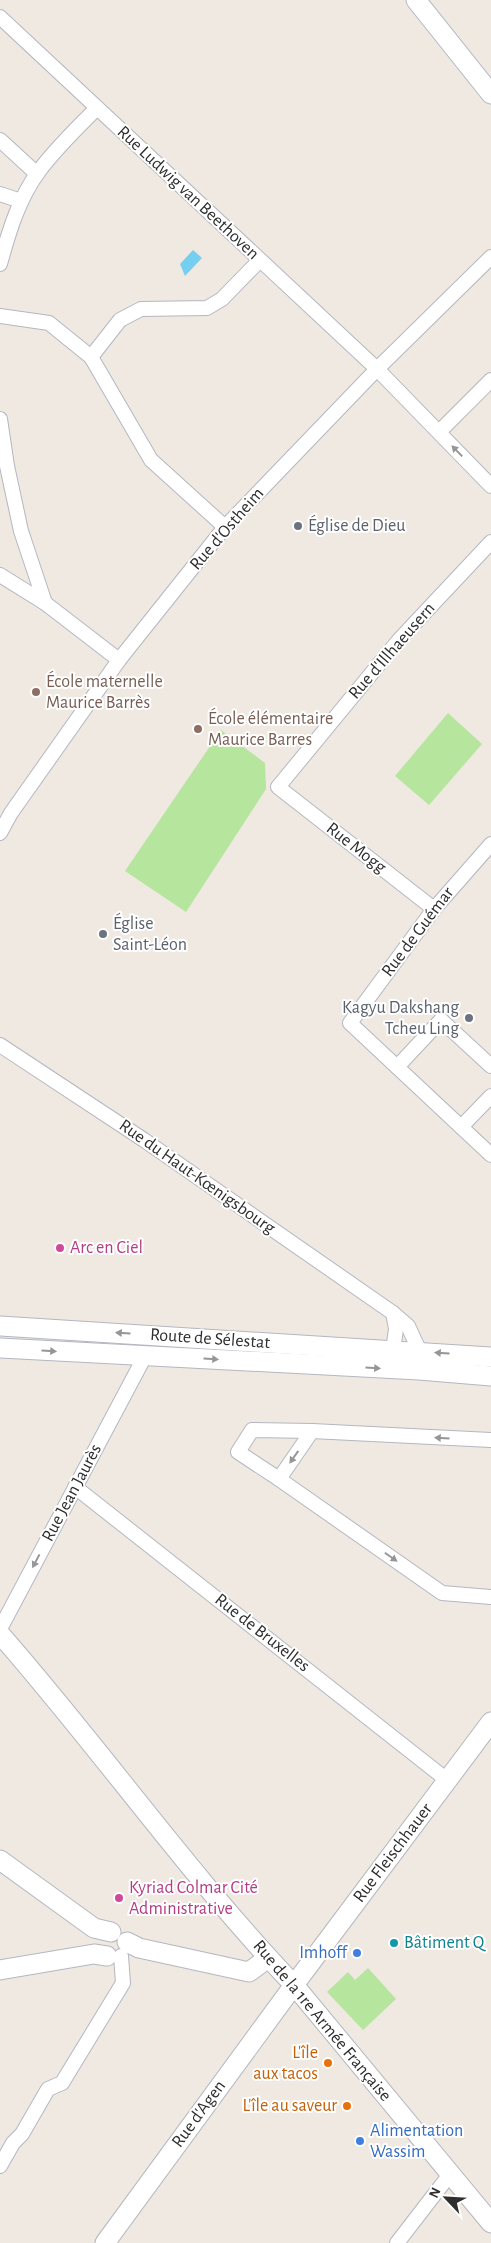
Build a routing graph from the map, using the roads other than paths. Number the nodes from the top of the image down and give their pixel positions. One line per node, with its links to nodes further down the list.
1 (416, 0): 3 (main road)
2 (0, 17): 4 (street, Rue Ludwig van Beethoven)
3 (491, 94)
4 (97, 108): 6 (street); 10 (street, Rue Ludwig van Beethoven)
5 (0, 140): 6 (street)
6 (37, 174): 8 (street)
7 (0, 194): 8 (street)
8 (21, 202): 11 (street)
9 (491, 257): 14 (street, Rue d'Ostheim)
10 (259, 261): 13 (street); 14 (street, Rue Ludwig van Beethoven)
11 (0, 264)
12 (0, 316): 13 (street)
13 (91, 357): 19 (street)
14 (377, 369): 17 (street, Rue Ludwig van Beethoven); 19 (street, Rue d'Ostheim)
15 (491, 380): 17 (street)
16 (0, 419): 22 (street)
17 (439, 432): 18 (street, Rue Ludwig van Beethoven, one-way to 17)
18 (491, 486)
19 (225, 527): 23 (street, Rue d'Ostheim)
20 (491, 542): 24 (street, Rue d'Illhaeusern)
21 (0, 575): 22 (street)
22 (45, 603): 23 (street)
23 (119, 660): 25 (street, Rue d'Ostheim)
24 (278, 787): 27 (street, Rue Mogg)
25 (0, 833)
26 (491, 844): 27 (street, Rue de Guémar)
27 (434, 909): 30 (street, Rue de Guémar)
28 (0, 1045): 34 (street, Rue du Haut-Kœnigsbourg)
29 (491, 1066): 30 (street)
30 (397, 1067): 32 (street)
31 (491, 1096): 32 (street)
32 (461, 1128): 33 (street)
33 (491, 1156)
34 (393, 1313): 37 (street); 40 (street, Rue du Haut-Kœnigsbourg)
35 (0, 1326): 37 (main road, Route de Sélestat, one-way to 35)
36 (0, 1348): 38 (main road, Route de Sélestat, one-way to 38)
37 (392, 1350): 40 (main road, Route de Sélestat)
38 (145, 1356): 40 (main road, Route de Sélestat, one-way to 40); 45 (street, Rue Jean Jaurès)
39 (491, 1357): 40 (main road, Route de Sélestat, one-way to 40)
40 (419, 1361): 41 (main road, Route de Sélestat)
41 (491, 1376)
42 (312, 1431): 43 (street, one-way to 42); 44 (street, one-way to 44); 44 (street)
43 (491, 1440)
44 (279, 1479): 46 (street, one-way to 46)
45 (76, 1487): 47 (street, Rue Jean Jaurès, one-way to 47); 50 (street, Rue de Bruxelles)
46 (491, 1597)
47 (0, 1629)
48 (0, 1634): 53 (main road, Rue de la 1re Armée Française)
49 (491, 1722): 50 (main road, Rue Fleischhauer)
50 (447, 1780): 55 (main road, Rue Fleischhauer)
51 (0, 1860): 52 (main road)
52 (112, 1946): 53 (main road); 54 (main road); 56 (street)
53 (268, 1958): 55 (main road, Rue de la 1re Armée Française)
54 (0, 1970)
55 (294, 1985): 57 (main road, Rue de la 1re Armée Française); 59 (main road, Rue d'Agen)
56 (0, 2166)
57 (451, 2173): 58 (main road, Rue de la 1re Armée Française); 60 (street)
58 (491, 2223)
59 (105, 2243)
60 (396, 2243)

